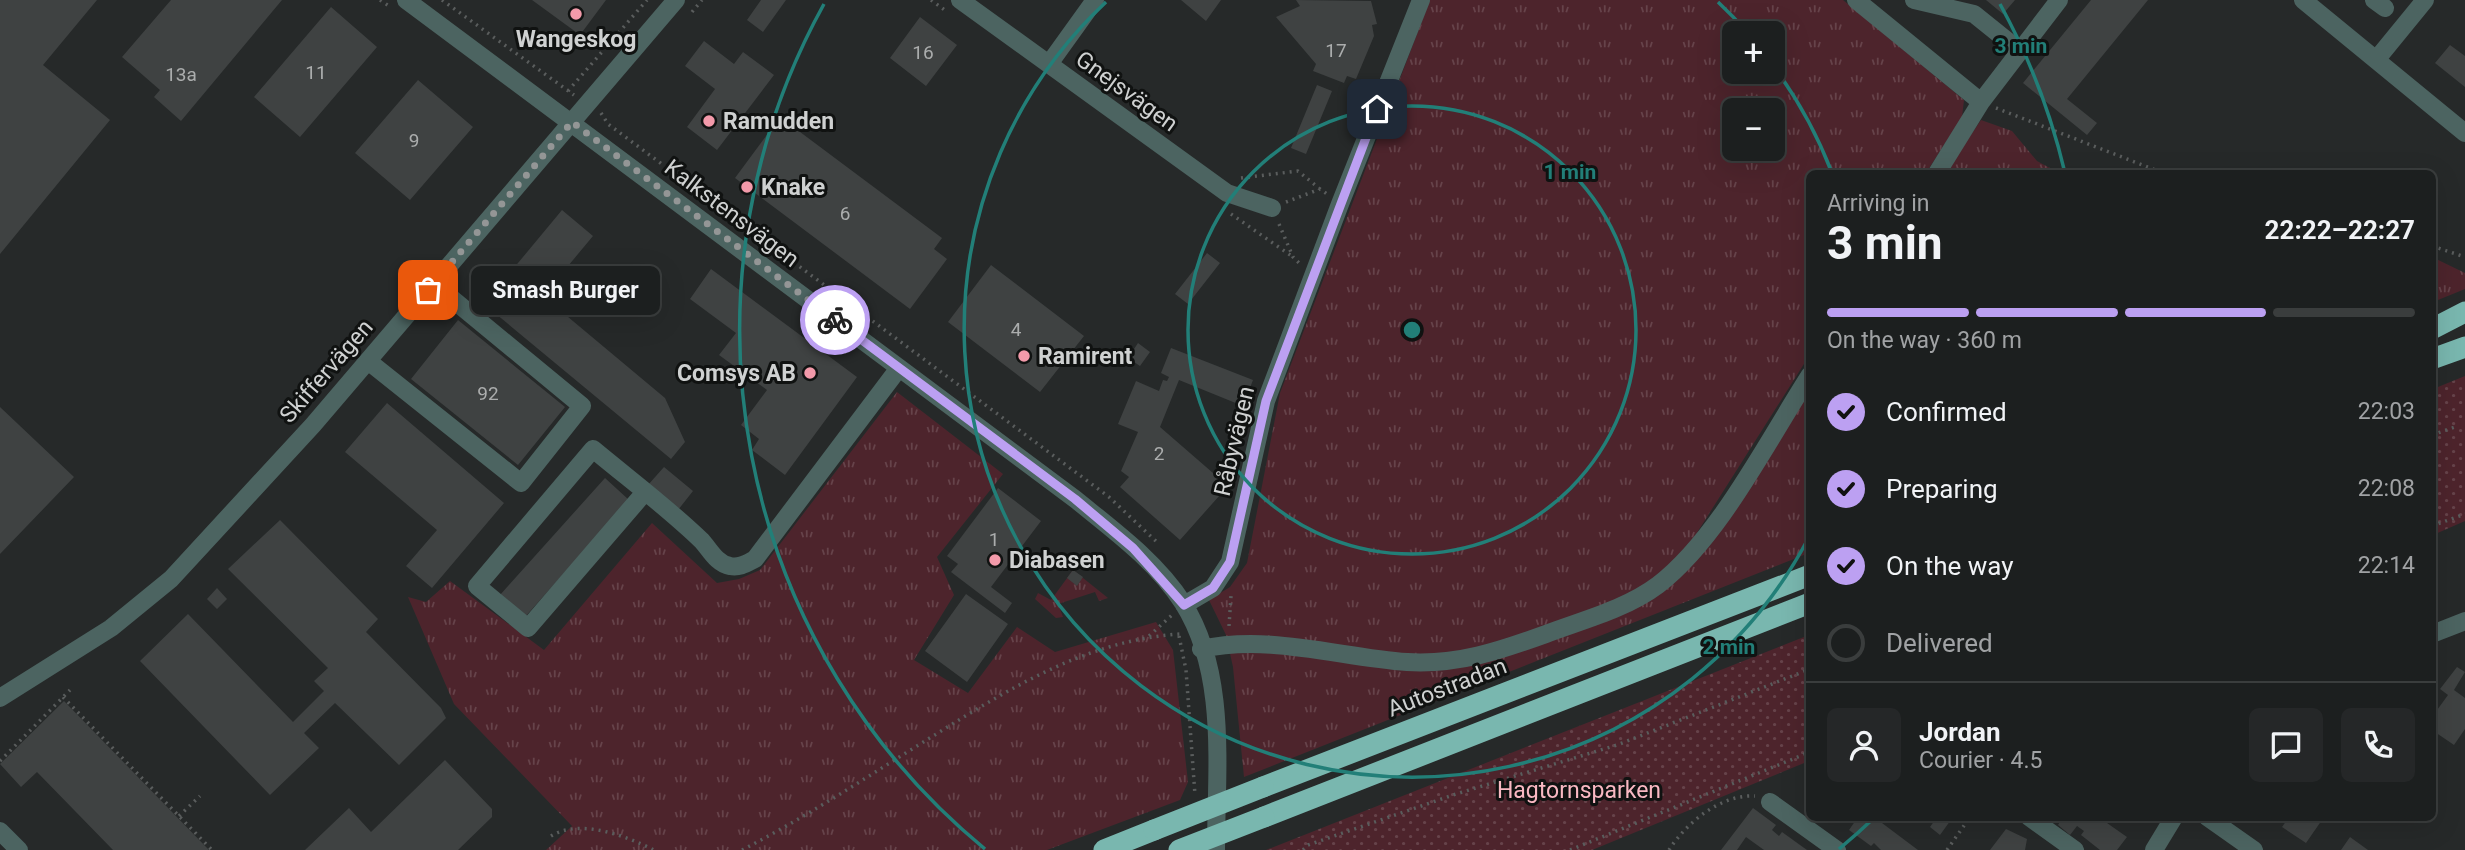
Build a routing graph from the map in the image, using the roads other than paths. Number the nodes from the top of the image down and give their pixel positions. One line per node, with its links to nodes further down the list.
1 (406, 0): 15 (street, Kalkstensvägen)
2 (676, 0): 15 (street, Skiffervägen)
3 (960, 0): 13 (street, Gnejsvägen)
4 (1095, 0): 13 (street)
5 (1421, 0): 29 (street, Råbyvägen)
6 (1856, 0): 14 (street)
7 (1914, 0): 11 (street)
8 (2059, 0): 11 (street)
9 (2425, 0): 12 (street)
10 (2308, 2): 12 (street)
11 (2020, 51): 14 (street)
12 (2376, 60): 16 (street)
13 (1049, 64): 18 (street, Gnejsvägen)
14 (1980, 102): 17 (street)
15 (572, 122): 19 (street, Skiffervägen); 25 (street, Kalkstensvägen)
16 (2465, 133)
17 (1939, 170)
18 (1272, 208)
19 (433, 283): 24 (street, Skiffervägen); 24 (street)
20 (2465, 314): 21 (highway)
21 (2436, 327)
22 (2465, 346): 23 (highway)
23 (2436, 357)
24 (368, 361): 34 (street, Skiffervägen)
25 (899, 368): 27 (street); 29 (street, Kalkstensvägen)
26 (1806, 380): 33 (street)
27 (645, 492): 27 (street)
28 (1806, 577): 41 (highway, Autostradan, bridge)
29 (1184, 605): 33 (street)
30 (1806, 605): 42 (highway, bridge)
31 (2465, 623): 32 (street)
32 (2436, 633)
33 (1199, 641): 43 (street)
34 (0, 698)
35 (1770, 802): 44 (street)
36 (2035, 821): 45 (street)
37 (2172, 821): 46 (street)
38 (2213, 821): 47 (street)
39 (0, 831): 40 (street)
40 (19, 850)
41 (1104, 850)
42 (1179, 850)
43 (1216, 850)
44 (1837, 850)
45 (2075, 850)
46 (2154, 850)
47 (2253, 850)

